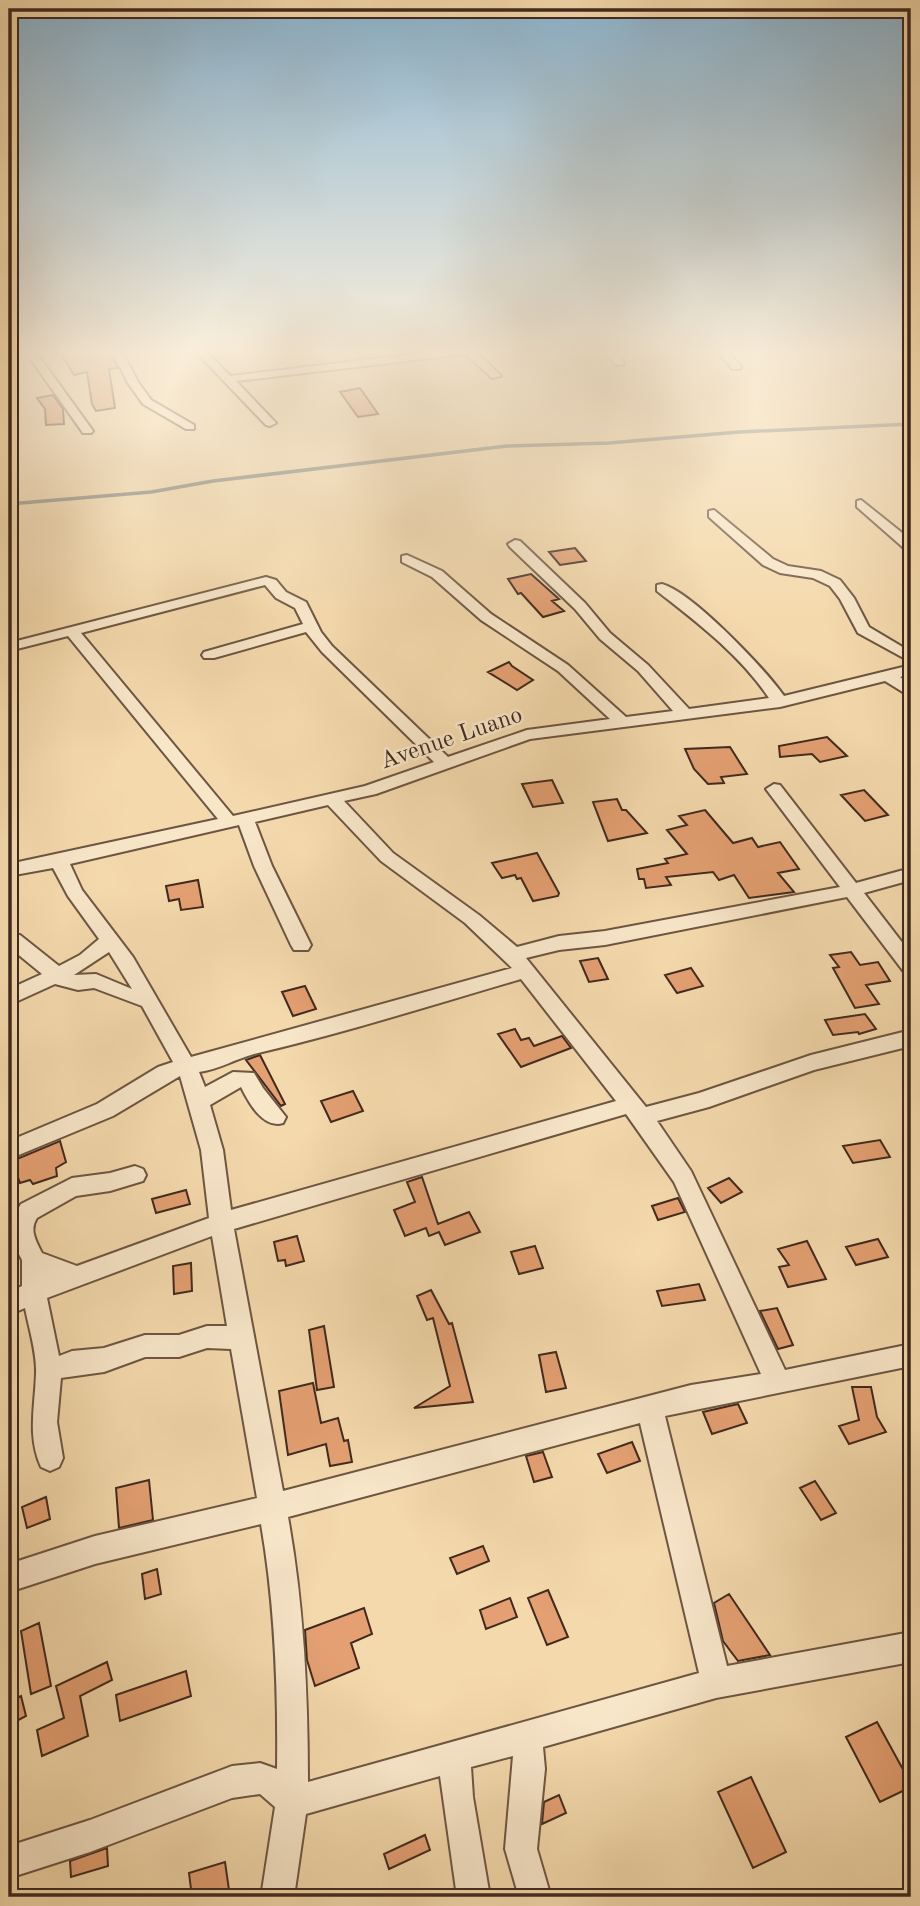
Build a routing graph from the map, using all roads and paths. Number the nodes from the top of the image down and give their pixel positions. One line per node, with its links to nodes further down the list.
1 (861, 504): 4 (street)
2 (714, 514): 11 (street)
3 (515, 544): 16 (street)
4 (911, 547)
5 (407, 559): 17 (street)
6 (662, 588): 15 (street)
7 (311, 626): 8 (street); 10 (street); 18 (street)
8 (71, 630): 9 (street); 21 (street)
9 (9, 647)
10 (209, 655)
11 (911, 658)
12 (911, 669): 13 (street, Avenue Luano)
13 (890, 677): 14 (street); 15 (street, Avenue Luano)
14 (911, 692)
15 (780, 702): 16 (street, Avenue Luano)
16 (686, 715): 17 (street, Avenue Luano)
17 (622, 722): 18 (street, Avenue Luano)
18 (444, 763): 20 (street, Avenue Luano)
19 (774, 789): 25 (street)
20 (333, 800): 21 (street, Avenue Luano); 29 (street)
21 (237, 821): 22 (street, Avenue Luano); 28 (street)
22 (59, 861): 23 (street, Avenue Luano); 27 (street)
23 (9, 870)
24 (911, 874): 25 (street)
25 (853, 889): 29 (street); 30 (street)
26 (13, 940): 31 (street)
27 (110, 940): 31 (street); 33 (street)
28 (301, 945)
29 (519, 963): 35 (street); 37 (street)
30 (911, 967)
31 (56, 974): 32 (street); 33 (street)
32 (9, 998)
33 (150, 1001): 35 (street)
34 (911, 1038): 37 (street)
35 (185, 1066): 36 (street); 39 (street)
36 (198, 1102): 38 (street); 41 (street)
37 (635, 1111): 41 (street); 49 (street)
38 (275, 1118)
39 (9, 1150)
40 (135, 1175): 42 (street)
41 (221, 1223): 43 (street); 46 (street)
42 (34, 1260): 43 (street); 44 (street)
43 (77, 1276): 44 (street)
44 (34, 1292): 45 (street); 48 (street)
45 (9, 1304)
46 (240, 1338): 48 (street); 52 (street)
47 (911, 1355): 49 (street)
48 (49, 1371): 51 (street)
49 (778, 1383): 50 (street)
50 (650, 1408): 52 (street); 55 (street)
51 (50, 1458)
52 (271, 1507): 53 (street); 58 (street)
53 (9, 1578)
54 (911, 1647): 55 (street)
55 (716, 1683): 56 (street)
56 (527, 1735): 57 (street); 62 (street)
57 (455, 1756): 58 (street); 61 (street)
58 (292, 1802): 59 (street); 60 (street)
59 (12, 1855)
60 (278, 1897)
61 (474, 1897)
62 (535, 1897)

